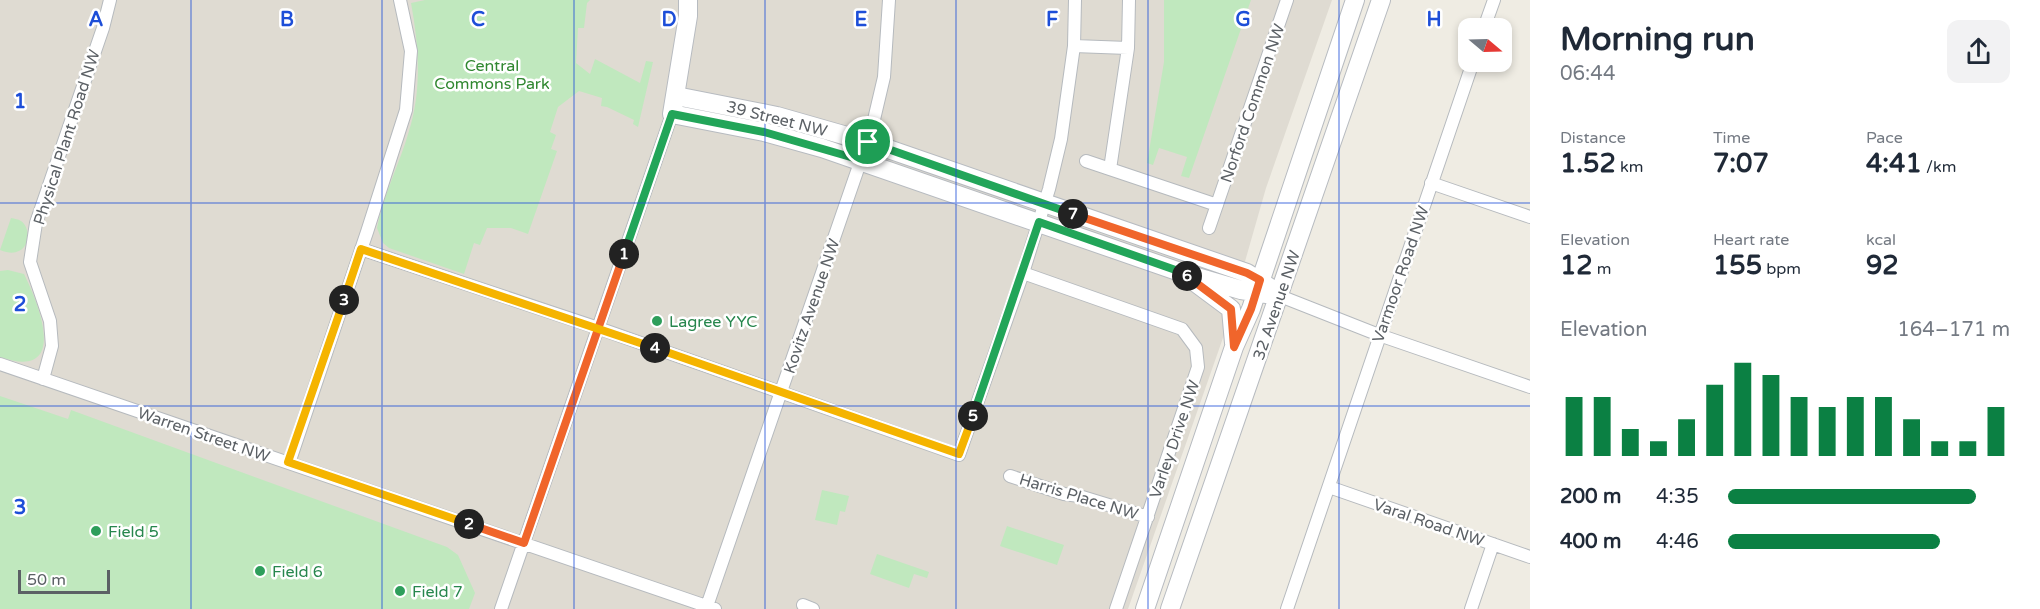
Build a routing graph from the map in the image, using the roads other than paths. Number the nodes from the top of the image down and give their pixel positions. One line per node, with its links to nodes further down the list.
1 (110, 0): 36 (street, Physical Plant Road NW)
2 (400, 0): 27 (street)
3 (688, 0): 15 (main road)
4 (889, 0): 17 (street, Kovitz Avenue NW)
5 (1075, 0): 12 (street)
6 (1129, 0): 13 (street)
7 (1287, 0): 23 (street, Norford Common NW)
8 (1355, 0): 30 (main road, 32 Avenue NW)
9 (1381, 0): 31 (main road, 32 Avenue NW)
10 (1494, 0): 11 (street)
11 (1488, 18)
12 (1074, 46): 13 (street); 22 (street)
13 (1128, 48): 20 (street)
14 (1470, 72): 21 (street, Varmoor Road NW)
15 (676, 96): 16 (main road); 17 (main road, 39 Street NW)
16 (672, 114): 18 (main road, 39 Street NW); 32 (street)
17 (868, 142): 18 (street, Kovitz Avenue NW); 22 (main road, 39 Street NW)
18 (861, 160): 25 (main road, 39 Street NW); 38 (street, Kovitz Avenue NW)
19 (1086, 161): 20 (street, Norford Common NW)
20 (1110, 169): 23 (street, Norford Common NW)
21 (1431, 183): 24 (street); 33 (street, Varmoor Road NW)
22 (1045, 204): 25 (street); 30 (main road, 39 Street NW)
23 (1217, 205): 26 (street, Norford Common NW)
24 (1530, 217)
25 (1039, 222): 28 (street); 29 (main road, 39 Street NW)
26 (1209, 228)
27 (361, 249): 32 (street); 39 (street)
28 (1023, 273): 38 (street); 42 (street, Varley Drive NW)
29 (1184, 273): 30 (main road, 39 Street NW); 34 (main road)
30 (1257, 286): 31 (main road, 39 Street NW); 34 (main road, 32 Avenue NW)
31 (1280, 296): 33 (street, 39 Street NW); 50 (main road, 32 Avenue NW)
32 (598, 328): 38 (street); 43 (street)
33 (1379, 335): 37 (street, 39 Street NW); 41 (street, Varmoor Road NW)
34 (1234, 347): 49 (main road, 32 Avenue NW)
35 (0, 364): 36 (street, Warren Street NW)
36 (43, 379): 39 (street, Warren Street NW)
37 (1530, 387)
38 (781, 392): 46 (street, Kovitz Avenue NW)
39 (288, 462): 43 (street, Warren Street NW)
40 (1010, 476): 42 (street, Harris Place NW)
41 (1329, 487): 44 (street, Varal Road NW); 51 (street, Varmoor Road NW)
42 (1148, 517): 48 (street, Varley Drive NW)
43 (524, 543): 46 (street, Warren Street NW); 47 (street)
44 (1493, 544): 45 (street, Varal Road NW); 52 (street)
45 (1530, 557)
46 (711, 608)
47 (501, 609)
48 (1116, 609)
49 (1145, 609)
50 (1170, 609)
51 (1287, 609)
52 (1471, 609)

